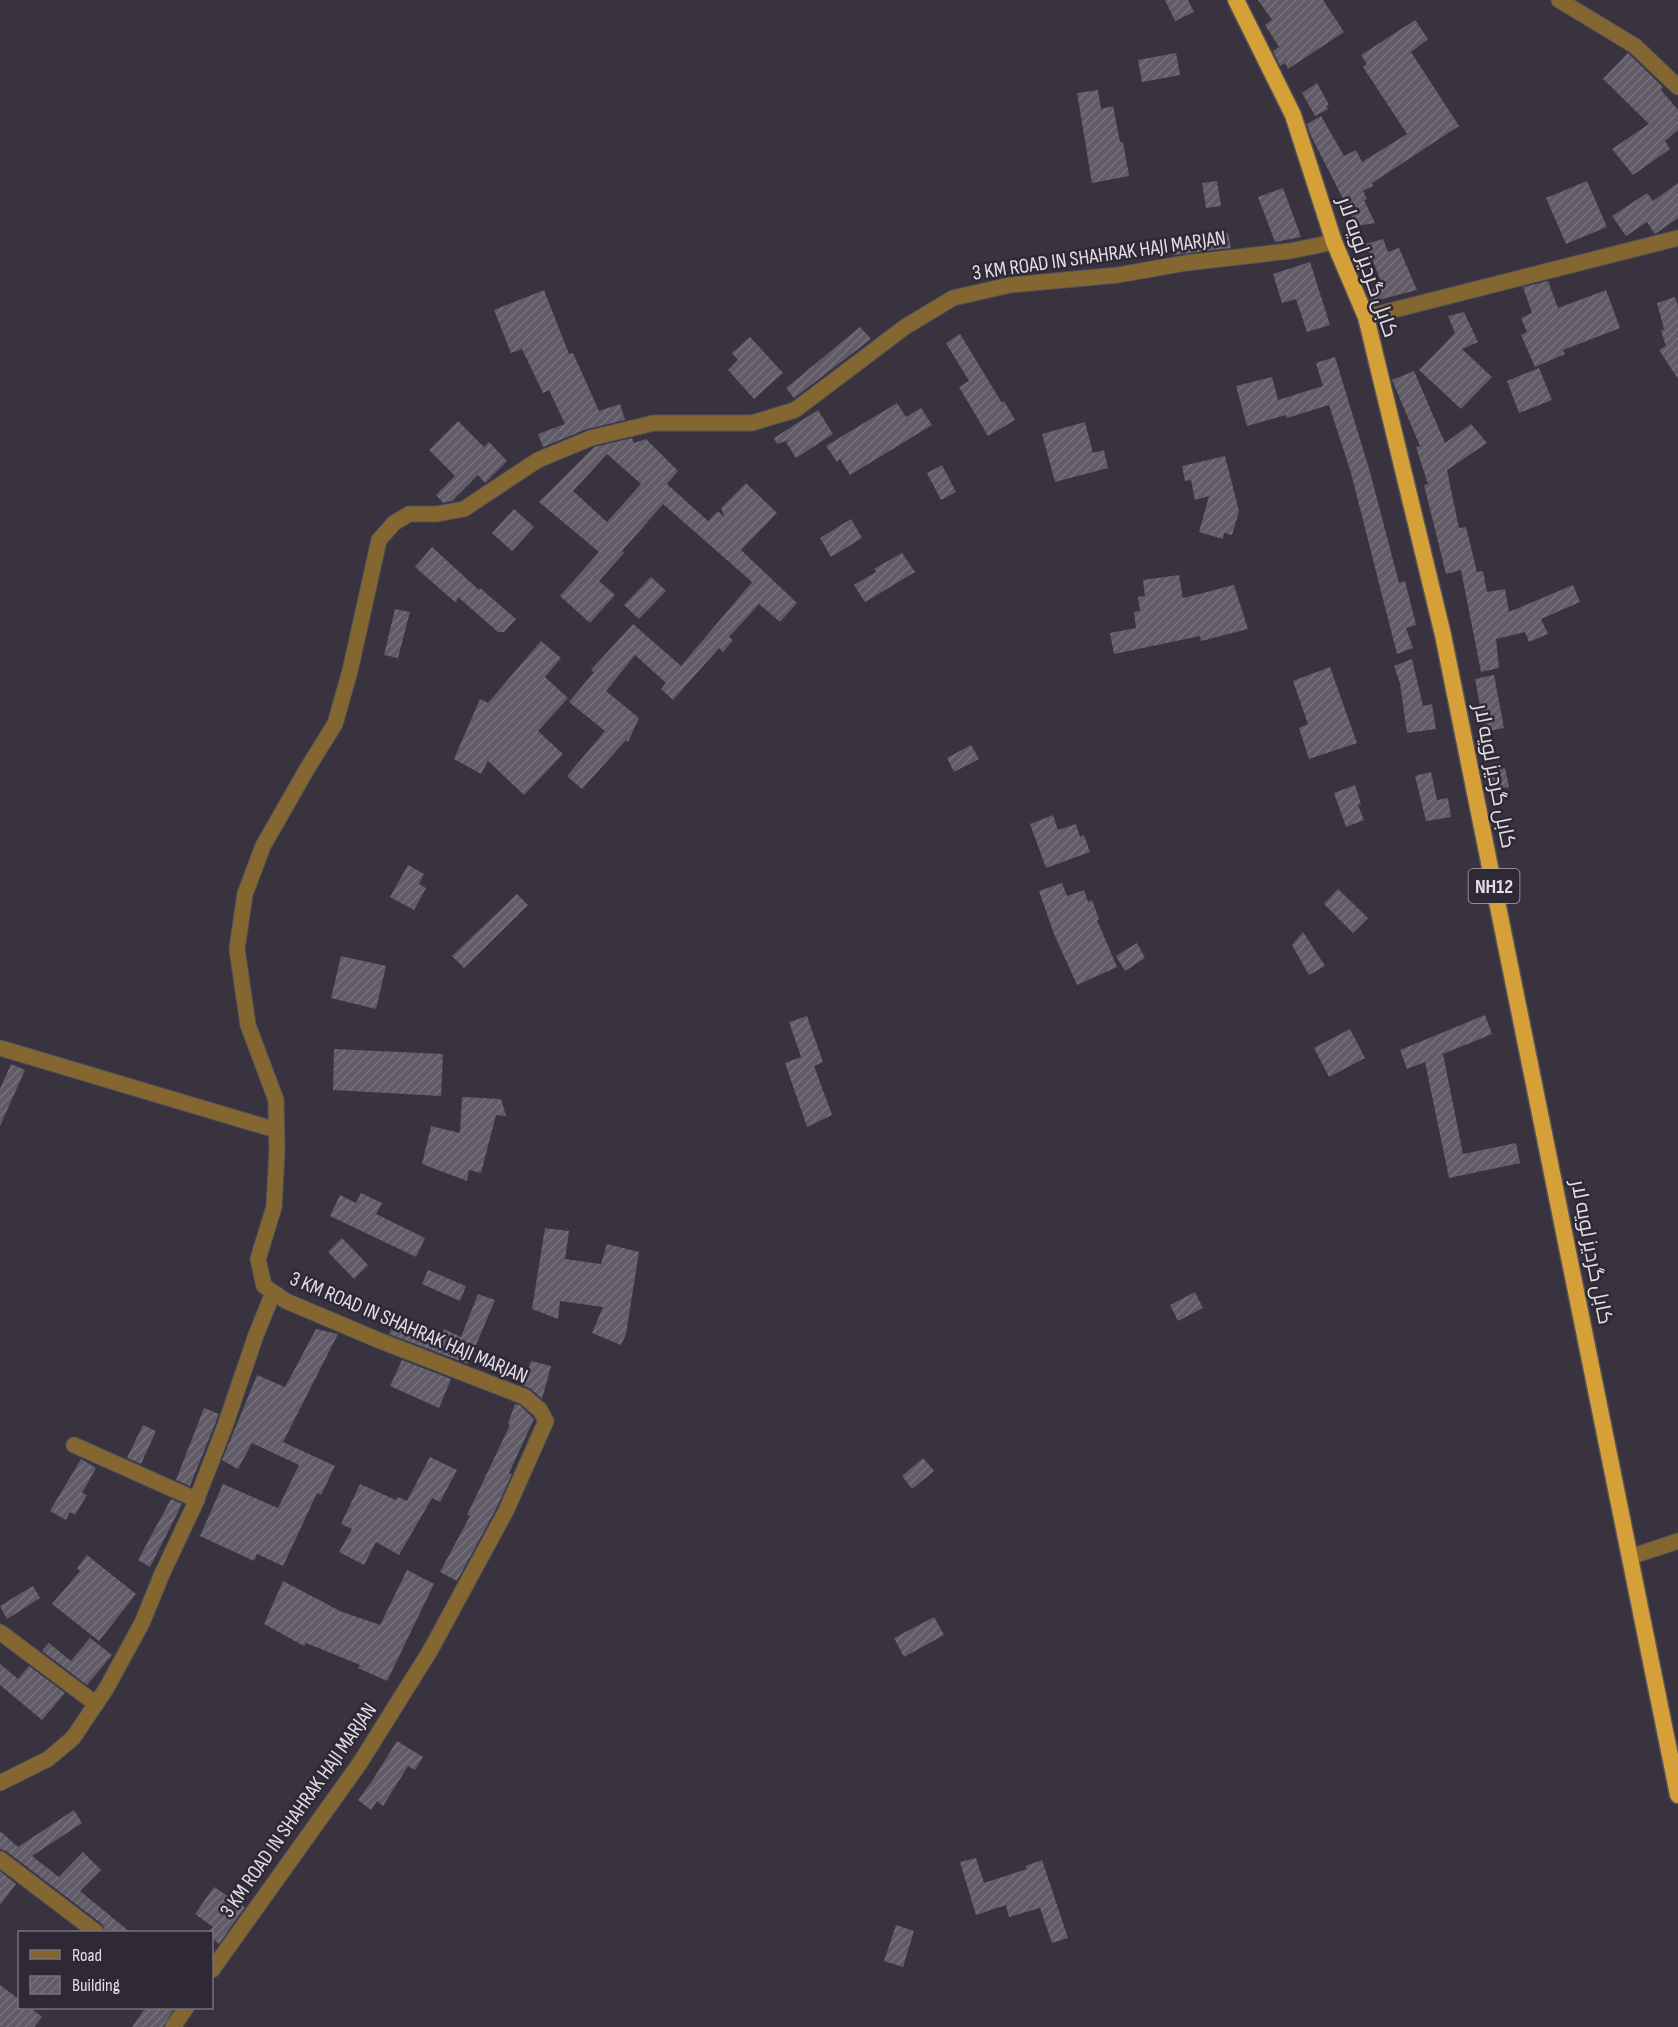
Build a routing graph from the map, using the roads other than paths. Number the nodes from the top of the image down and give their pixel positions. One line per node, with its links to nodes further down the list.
1 (1236, 0): 5 (highway, کابل گردیز لویه لار / NH12)
2 (1559, 0): 3 (street)
3 (1678, 87)
4 (1678, 238): 6 (street)
5 (1334, 242): 6 (highway, کابل گردیز لویه لار / NH12); 8 (street, 3 KM ROAD IN SHAHRAK HAJI MARJAN)
6 (1366, 317): 13 (highway, کابل گردیز لویه لار / NH12)
7 (0, 1048): 8 (street)
8 (276, 1130): 9 (street, 3 KM ROAD IN SHAHRAK HAJI MARJAN)
9 (273, 1293): 11 (street); 20 (street, 3 KM ROAD IN SHAHRAK HAJI MARJAN)
10 (74, 1445): 11 (street)
11 (197, 1500): 15 (street)
12 (1678, 1540): 13 (street)
13 (1630, 1557): 17 (highway, کابل گردیز لویه لار / NH12)
14 (0, 1632): 15 (street)
15 (96, 1704): 16 (street)
16 (0, 1783)
17 (1678, 1795)
18 (0, 1859): 19 (street)
19 (95, 1931)
20 (213, 1969)
21 (185, 2009): 22 (street)
22 (173, 2027)

